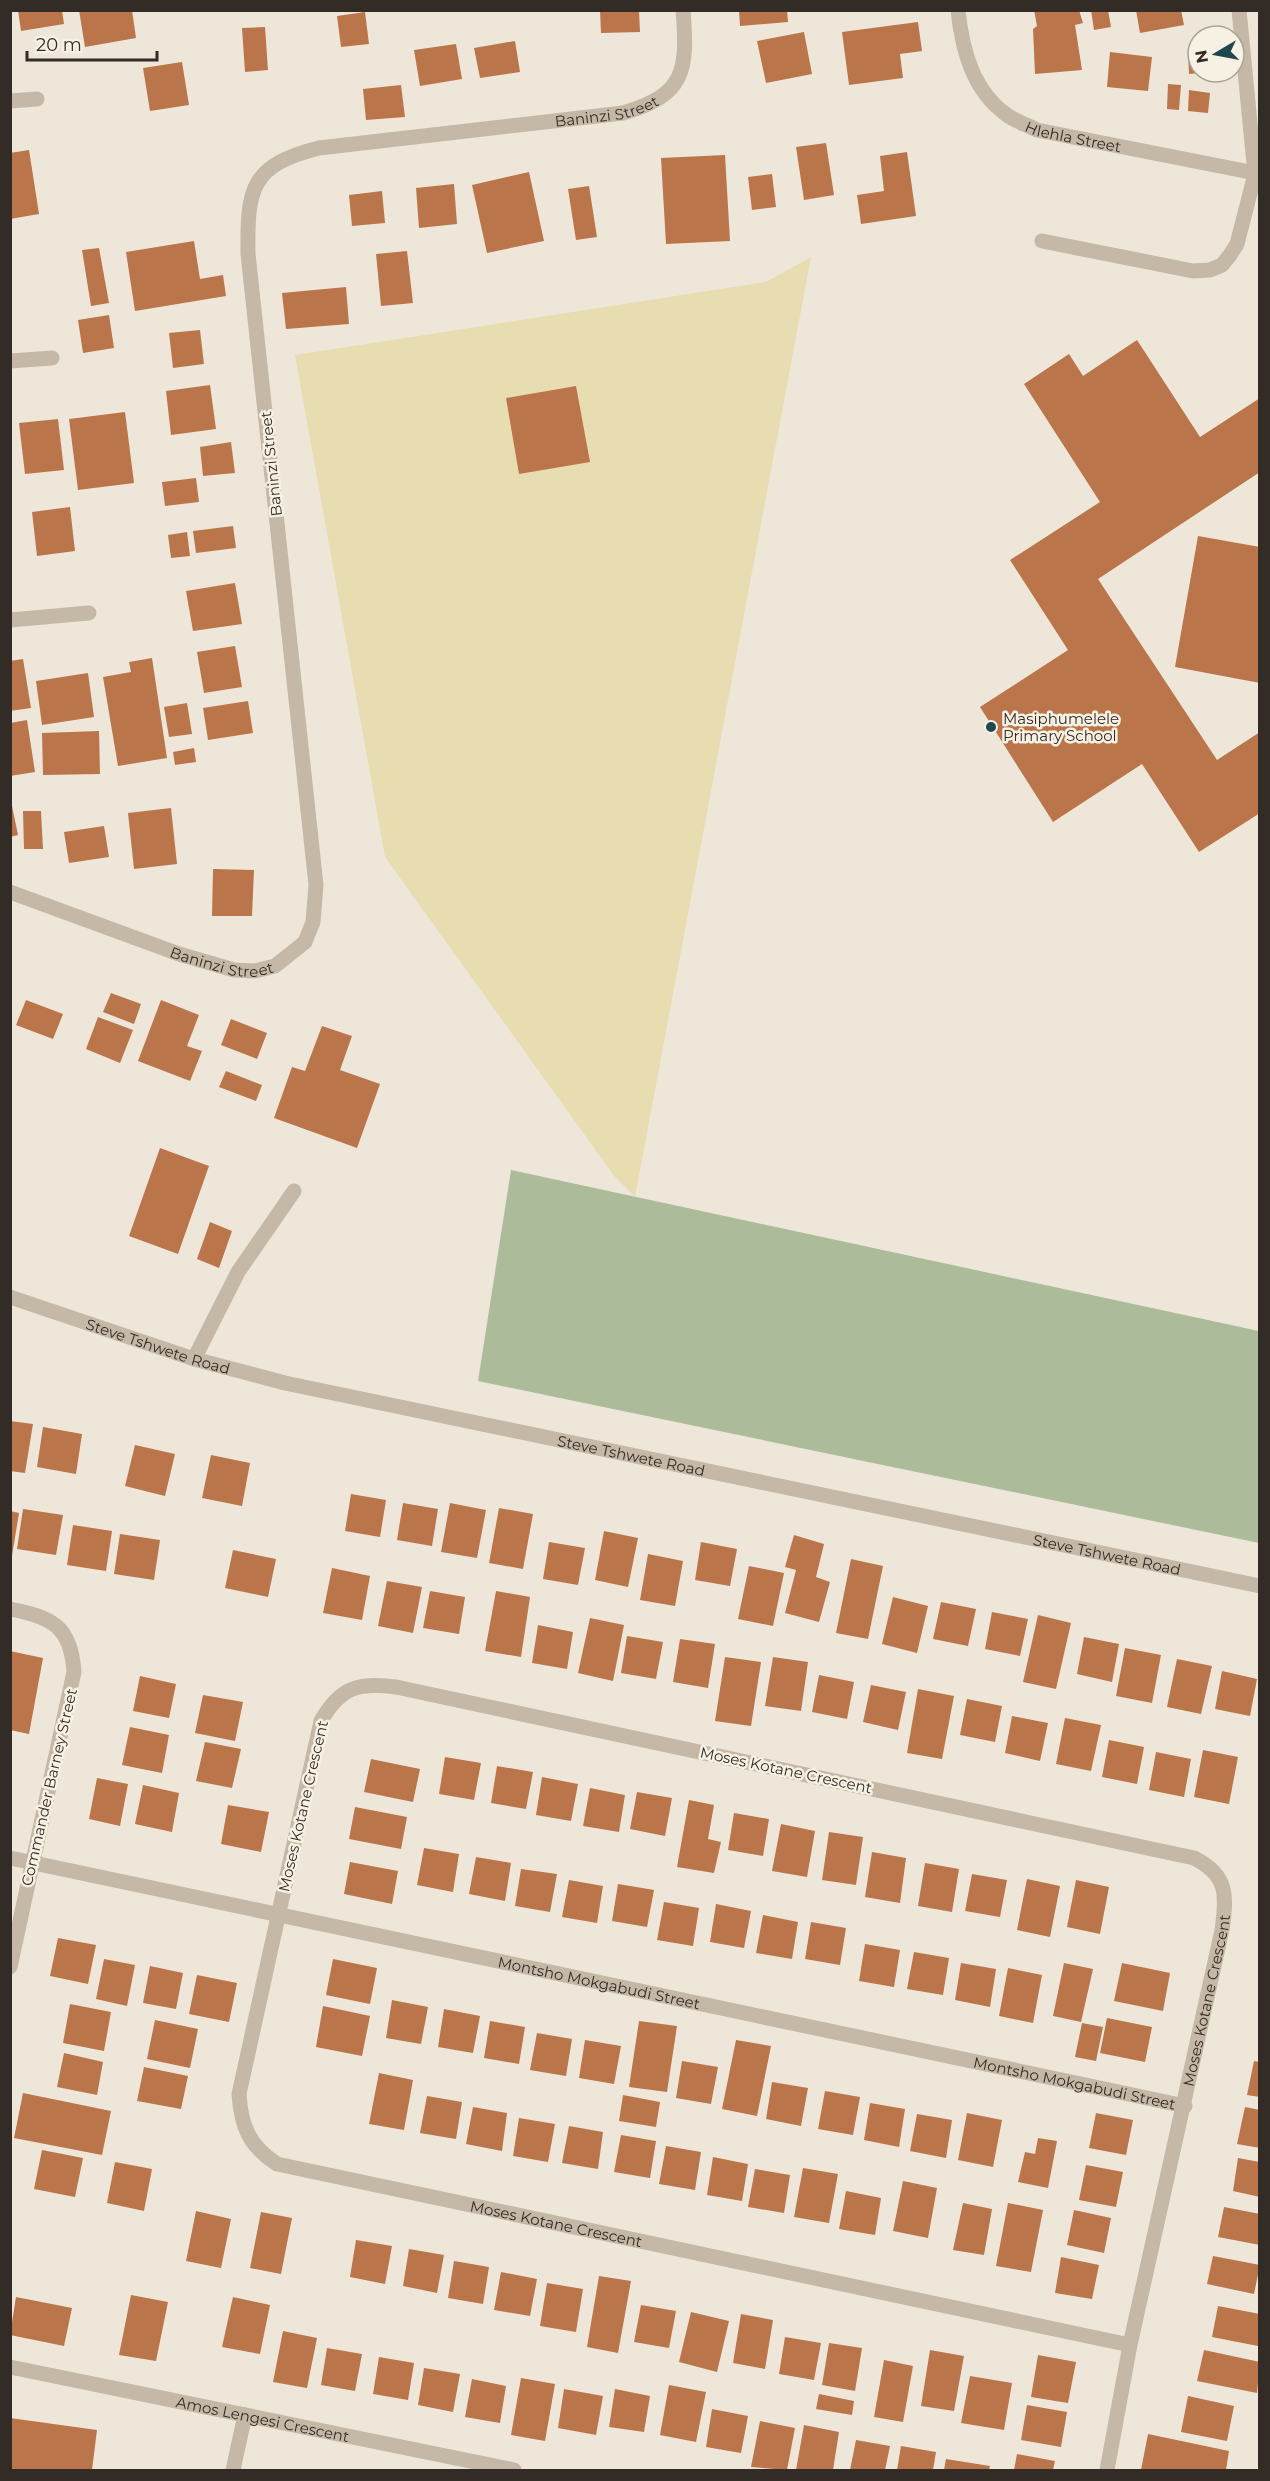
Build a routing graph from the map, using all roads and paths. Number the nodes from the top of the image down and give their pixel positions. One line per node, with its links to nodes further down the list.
1 (683, 10): 12 (street, Baninzi Street)
2 (958, 10): 6 (street, Hlehla Street)
3 (1239, 10): 6 (street)
4 (37, 99): 5 (street)
5 (10, 101)
6 (1257, 174): 7 (street)
7 (1042, 241)
8 (52, 358): 9 (street)
9 (10, 361)
10 (88, 613): 11 (street)
11 (10, 620)
12 (10, 892)
13 (294, 1191): 15 (street)
14 (10, 1297): 15 (street, Steve Tshwete Road)
15 (194, 1359): 16 (street, Steve Tshwete Road)
16 (1260, 1586)
17 (10, 1609): 19 (street, Commander Barney Street)
18 (10, 1858): 19 (street, Montsho Mokgabudi Street)
19 (32, 1862): 20 (street, Montsho Mokgabudi Street); 21 (street, Commander Barney Street)
20 (278, 1914): 22 (street, Montsho Mokgabudi Street); 22 (street, Moses Kotane Crescent); 23 (street, Moses Kotane Crescent)
21 (10, 1967)
22 (1185, 2106): 23 (street, Moses Kotane Crescent)
23 (1130, 2345): 28 (street, Moses Kotane Crescent)
24 (10, 2367): 25 (street, Amos Lengesi Crescent)
25 (245, 2415): 26 (street); 27 (street, Amos Lengesi Crescent)
26 (233, 2470)
27 (514, 2470)
28 (1107, 2470)

